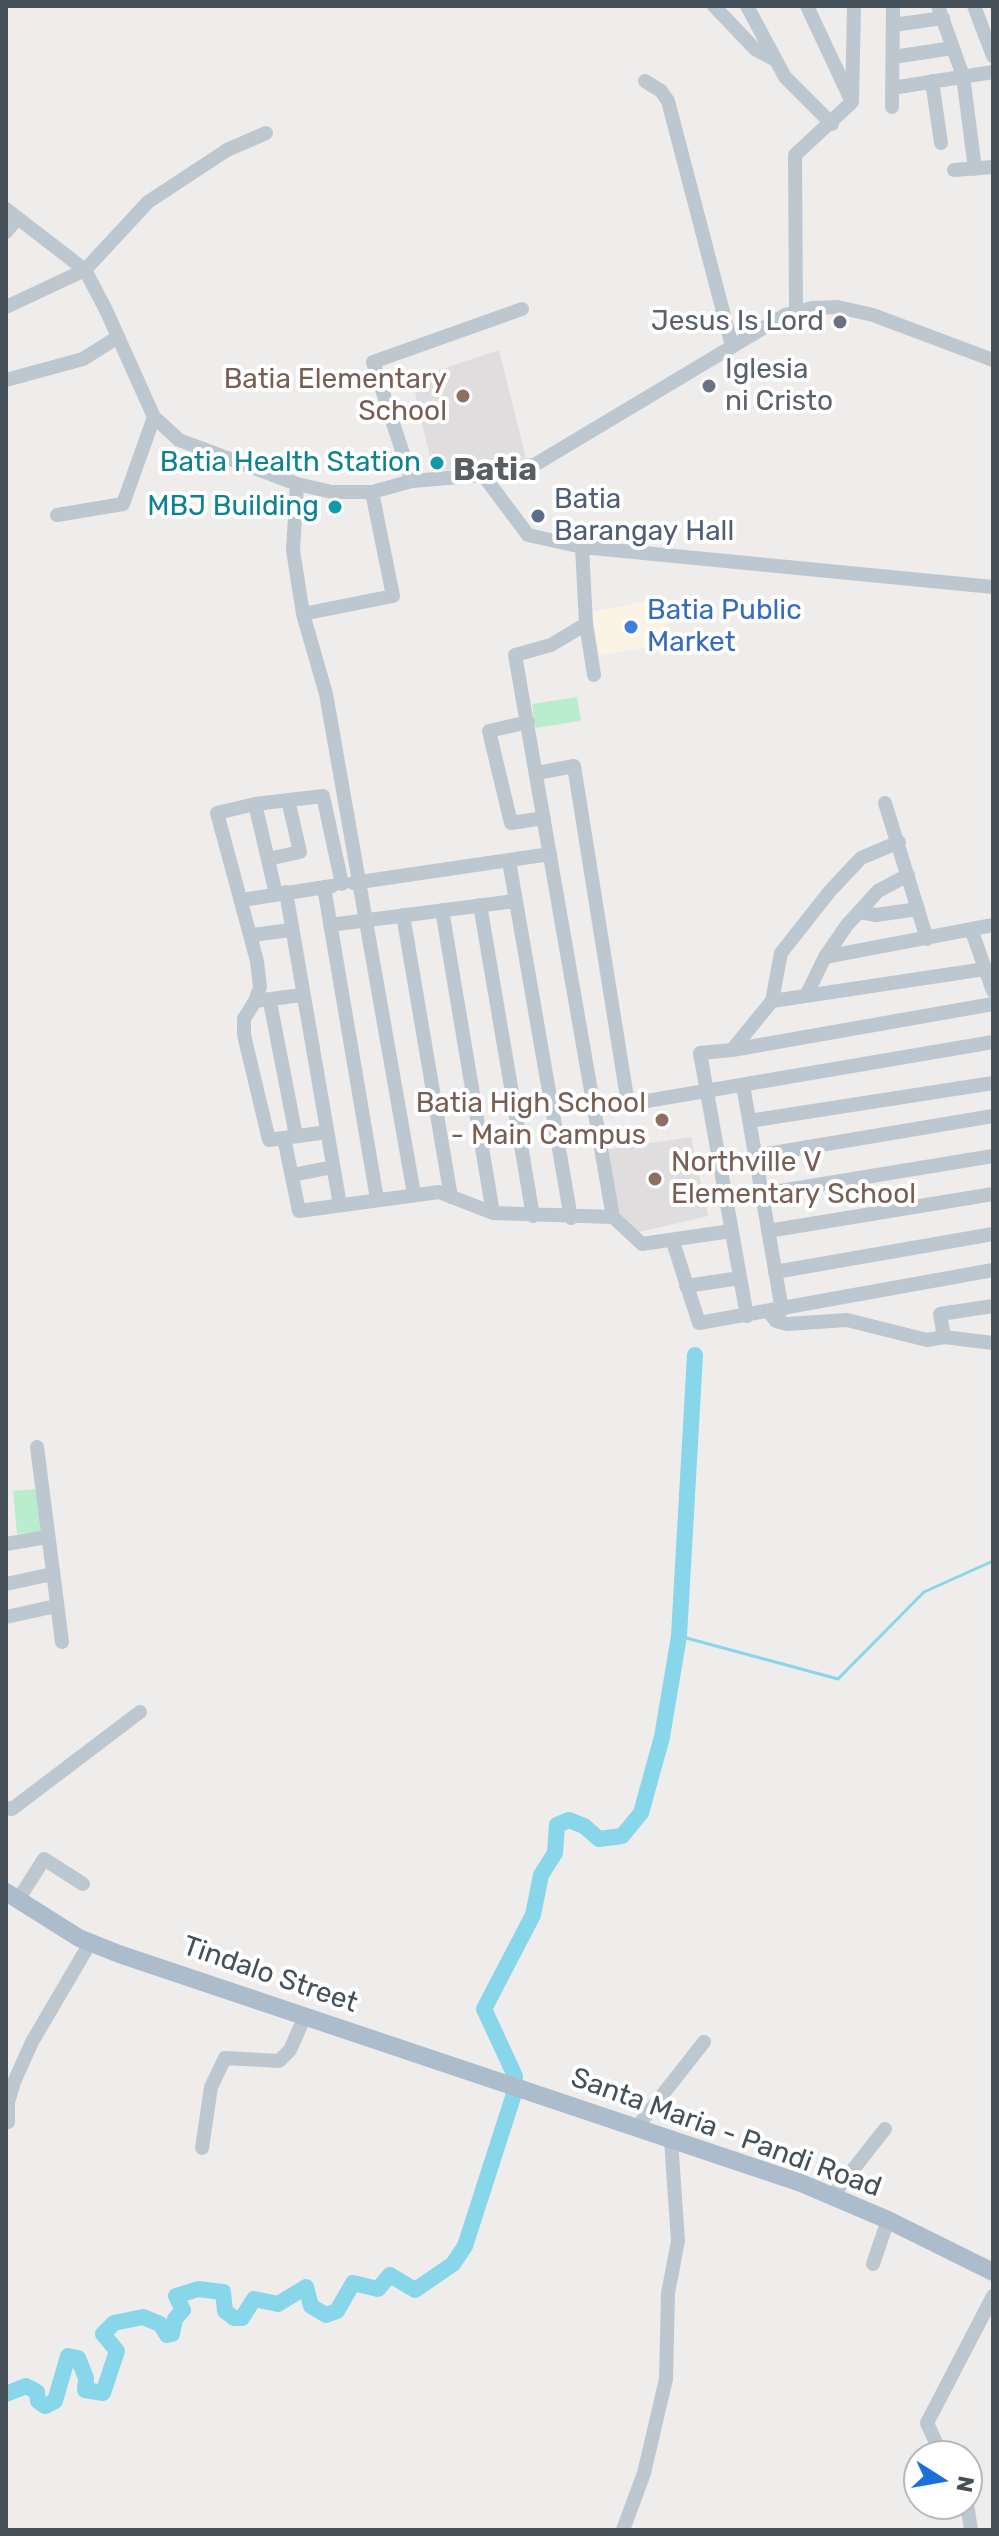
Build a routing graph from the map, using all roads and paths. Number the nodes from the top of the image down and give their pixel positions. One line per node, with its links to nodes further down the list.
1 (714, 6): 12 (street)
2 (747, 6): 12 (street)
3 (807, 6): 18 (street)
4 (854, 6): 18 (street)
5 (893, 6): 8 (street)
6 (974, 6): 10 (street)
7 (941, 12): 8 (street); 9 (street)
8 (893, 25): 11 (street)
9 (953, 48): 11 (street); 13 (street)
10 (993, 56)
11 (893, 57): 17 (street)
12 (772, 58): 20 (street)
13 (963, 76): 14 (street); 16 (street); 24 (street)
14 (992, 76)
15 (645, 81): 33 (street)
16 (932, 81): 17 (street); 22 (street)
17 (892, 88): 19 (street)
18 (852, 102): 20 (street)
19 (892, 107)
20 (832, 124): 31 (street)
21 (266, 133): 28 (street)
22 (941, 143)
23 (993, 167): 24 (street)
24 (975, 169): 25 (street)
25 (954, 170)
26 (12, 214): 27 (street); 28 (street)
27 (6, 232)
28 (85, 270): 29 (street); 32 (street)
29 (6, 307)
30 (522, 309): 38 (street)
31 (796, 313): 33 (street); 34 (street)
32 (118, 337): 35 (street); 36 (street)
33 (732, 346): 37 (street)
34 (993, 360)
35 (6, 380)
36 (154, 417): 39 (street); 41 (street)
37 (483, 475): 38 (street); 42 (street)
38 (412, 481): 40 (street)
39 (297, 484): 40 (street); 44 (street)
40 (372, 492): 44 (street)
41 (57, 515)
42 (582, 547): 43 (street); 45 (street)
43 (993, 587)
44 (303, 614): 58 (street)
45 (586, 624): 46 (street); 47 (street)
46 (594, 675)
47 (528, 722): 48 (street); 52 (street)
48 (537, 773): 52 (street); 89 (street)
49 (288, 800): 51 (street); 55 (street); 59 (street)
50 (885, 803): 53 (street)
51 (255, 804): 55 (street); 62 (street)
52 (544, 818): 54 (street)
53 (899, 842): 57 (street); 82 (street)
54 (550, 854): 56 (street); 90 (street)
55 (268, 859): 61 (street)
56 (509, 861): 58 (street); 63 (street)
57 (908, 875): 65 (street); 67 (street)
58 (361, 882): 59 (street); 69 (street)
59 (342, 884): 60 (street)
60 (324, 887): 61 (street); 70 (street)
61 (281, 893): 62 (street); 73 (street)
62 (242, 900): 74 (street)
63 (515, 901): 64 (street); 108 (street)
64 (480, 905): 66 (street); 106 (street)
65 (918, 909): 67 (street); 75 (street)
66 (442, 910): 68 (street); 105 (street)
67 (859, 912): 76 (street)
68 (403, 915): 69 (street); 102 (street)
69 (368, 920): 70 (street); 99 (street)
70 (330, 925): 103 (street)
71 (993, 925): 72 (street)
72 (971, 929): 75 (street); 77 (street)
73 (291, 930): 74 (street); 79 (street)
74 (252, 935): 81 (street)
75 (927, 939): 76 (street)
76 (825, 957): 80 (street)
77 (985, 969): 78 (street); 80 (street)
78 (993, 991)
79 (302, 995): 81 (street); 93 (street)
80 (806, 996): 82 (street)
81 (263, 1001): 94 (street); 94 (street)
82 (772, 1001): 85 (street)
83 (993, 1004): 85 (street)
84 (993, 1042): 87 (street)
85 (732, 1050): 88 (street)
86 (993, 1083): 92 (street)
87 (743, 1085): 88 (street); 92 (street)
88 (708, 1090): 89 (street); 109 (street)
89 (628, 1104): 90 (street)
90 (594, 1110): 107 (street)
91 (993, 1116): 95 (street)
92 (749, 1121): 95 (street)
93 (327, 1132): 94 (street); 97 (street)
94 (290, 1137): 98 (street)
95 (755, 1156): 100 (street)
96 (993, 1156): 100 (street)
97 (333, 1167): 98 (street); 104 (street)
98 (292, 1175): 104 (street)
99 (414, 1194): 102 (street); 103 (street)
100 (762, 1194): 110 (street)
101 (993, 1194): 110 (street)
102 (451, 1197): 105 (street)
103 (377, 1199): 104 (street)
104 (340, 1205)
105 (493, 1213): 106 (street)
106 (533, 1216): 108 (street)
107 (613, 1217): 108 (street); 112 (street)
108 (571, 1218)
109 (731, 1231): 112 (street); 115 (street)
110 (768, 1231): 114 (street)
111 (993, 1234): 114 (street)
112 (673, 1242): 116 (street)
113 (993, 1270): 117 (street)
114 (775, 1272): 119 (street)
115 (740, 1278): 116 (street); 120 (street)
116 (686, 1286): 120 (street)
117 (841, 1298): 119 (street); 121 (street)
118 (993, 1306): 122 (street)
119 (775, 1311): 120 (street); 121 (street)
120 (747, 1316)
121 (847, 1320): 122 (street)
122 (944, 1337): 123 (street)
123 (993, 1343)
124 (37, 1447): 125 (street)
125 (47, 1537): 126 (street); 127 (street)
126 (6, 1544)
127 (52, 1574): 128 (street); 129 (street)
128 (6, 1584)
129 (56, 1606): 130 (street); 131 (street)
130 (6, 1617)
131 (62, 1642)
132 (140, 1712): 133 (street)
133 (6, 1808)
134 (83, 1884): 135 (street)
135 (12, 1896): 136 (main road, Tindalo Street)
136 (90, 1943): 137 (main road, Tindalo Street); 140 (street)
137 (305, 2016): 139 (main road, Tindalo Street); 144 (street)
138 (704, 2042): 141 (street)
139 (525, 2092): 141 (main road, Santa Maria - Pandi Road)
140 (8, 2122)
141 (637, 2127): 143 (main road, Santa Maria - Pandi Road)
142 (885, 2129): 145 (street)
143 (671, 2140): 145 (main road, Santa Maria - Pandi Road); 151 (street)
144 (202, 2148)
145 (833, 2195): 146 (main road, Santa Maria - Pandi Road)
146 (888, 2220): 147 (street); 148 (main road, Santa Maria - Pandi Road)
147 (873, 2264)
148 (993, 2272)
149 (993, 2296): 150 (street)
150 (935, 2440)
151 (623, 2530)

